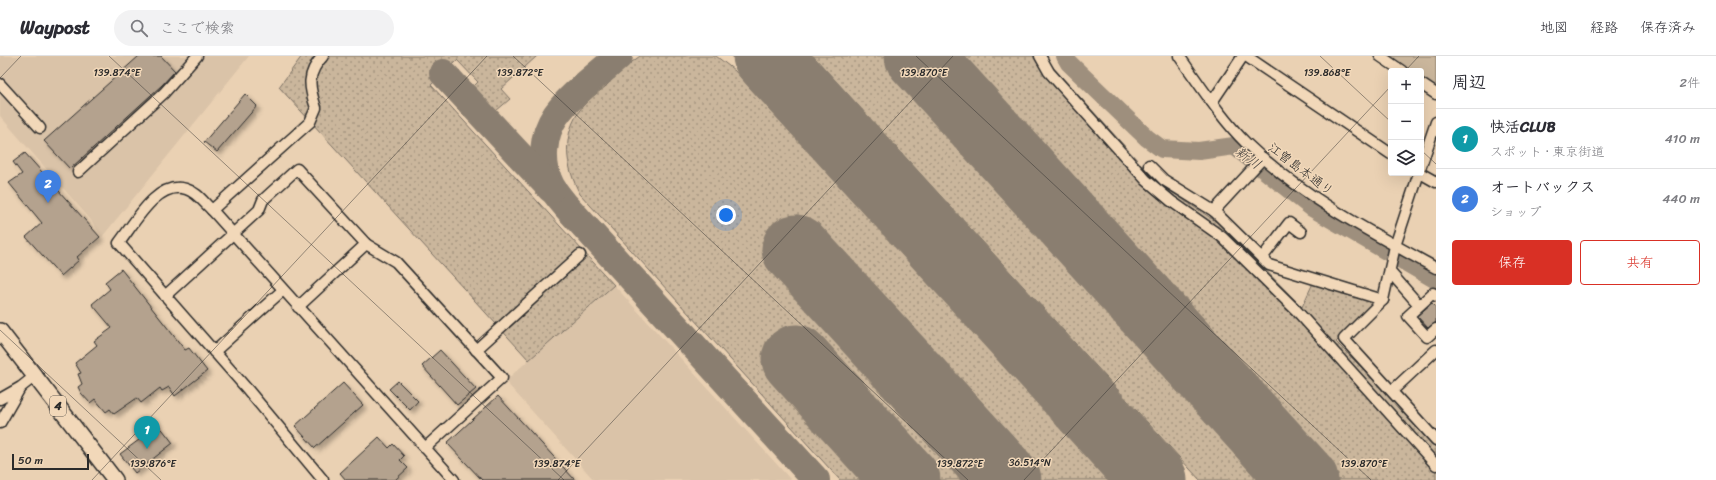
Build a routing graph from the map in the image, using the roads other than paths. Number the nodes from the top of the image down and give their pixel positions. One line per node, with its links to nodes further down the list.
1 (197, 56): 18 (street)
2 (323, 56): 22 (street)
3 (1040, 56): 50 (street)
4 (1179, 56): 11 (street, 江曽島本通り)
5 (1244, 56): 11 (street); 14 (street)
6 (1380, 56): 7 (street)
7 (1398, 68)
8 (0, 84): 13 (street)
9 (1424, 86): 10 (street)
10 (1436, 94)
11 (1212, 102): 16 (street, 江曽島本通り)
12 (1436, 122): 15 (street)
13 (40, 128)
14 (1388, 152)
15 (1424, 157)
16 (1263, 158): 23 (street); 27 (street, 江曽島本通り)
17 (1149, 165): 23 (street)
18 (78, 172)
19 (1418, 176): 27 (street)
20 (1424, 176): 21 (street)
21 (1436, 182)
22 (212, 210): 25 (street); 33 (street)
23 (1214, 211): 29 (street)
24 (1301, 232): 29 (street)
25 (233, 234): 26 (street); 32 (street); 33 (street)
26 (366, 244): 37 (street); 40 (street)
27 (1395, 246): 30 (street, 江曽島本通り); 31 (street)
28 (580, 255): 40 (street)
29 (1262, 258): 35 (street)
30 (1436, 268)
31 (1390, 272): 35 (street); 36 (street)
32 (283, 290): 37 (street); 42 (street)
33 (165, 296): 42 (street)
34 (1436, 296): 36 (street)
35 (1383, 300): 45 (street)
36 (1419, 305): 38 (street)
37 (298, 307): 49 (street)
38 (1436, 329)
39 (0, 331): 43 (highway, 4)
40 (476, 350): 49 (street)
41 (1436, 350): 45 (street)
42 (214, 352): 52 (street)
43 (35, 376): 44 (street); 51 (highway, 4)
44 (20, 387): 46 (street); 47 (street)
45 (1392, 391): 48 (street)
46 (0, 400)
47 (0, 423)
48 (1436, 440)
49 (425, 448): 53 (street)
50 (1436, 465)
51 (115, 480)
52 (323, 480)
53 (454, 480)

